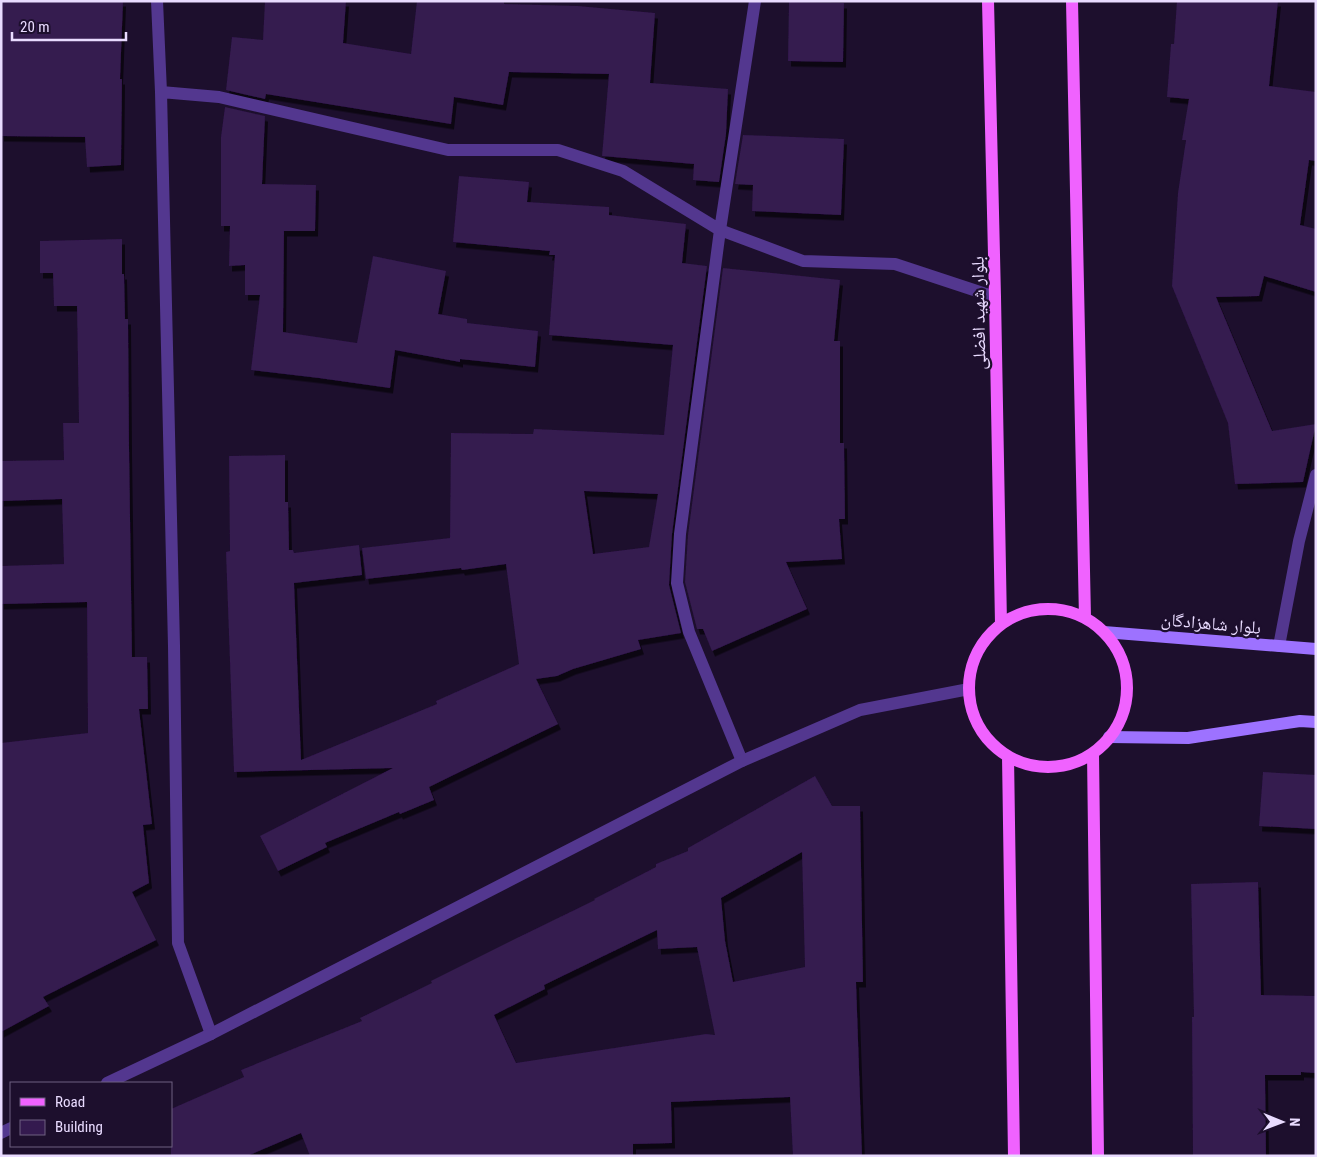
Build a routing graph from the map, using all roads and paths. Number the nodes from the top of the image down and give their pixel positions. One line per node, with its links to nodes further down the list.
1 (157, 1): 5 (street)
2 (755, 1): 6 (street)
3 (988, 1): 7 (main road, بلوار شهید افضلی)
4 (1072, 1): 9 (main road)
5 (161, 92): 6 (street); 20 (street)
6 (720, 230): 7 (street); 19 (street)
7 (995, 297): 10 (main road, بلوار شهید افضلی)
8 (1316, 475): 12 (street)
9 (1085, 618): 10 (main road); 11 (main road)
10 (1001, 624): 14 (main road)
11 (1104, 632): 12 (main road, بلوار شاهزادگان); 16 (main road)
12 (1279, 646): 13 (main road, بلوار شاهزادگان)
13 (1316, 649)
14 (969, 689): 18 (main road); 19 (street)
15 (1316, 722): 16 (main road)
16 (1109, 737): 17 (main road)
17 (1093, 753): 18 (main road); 23 (main road)
18 (1008, 756): 22 (main road)
19 (742, 761): 20 (street)
20 (211, 1034): 21 (street)
21 (109, 1082)
22 (1014, 1156)
23 (1098, 1156)

